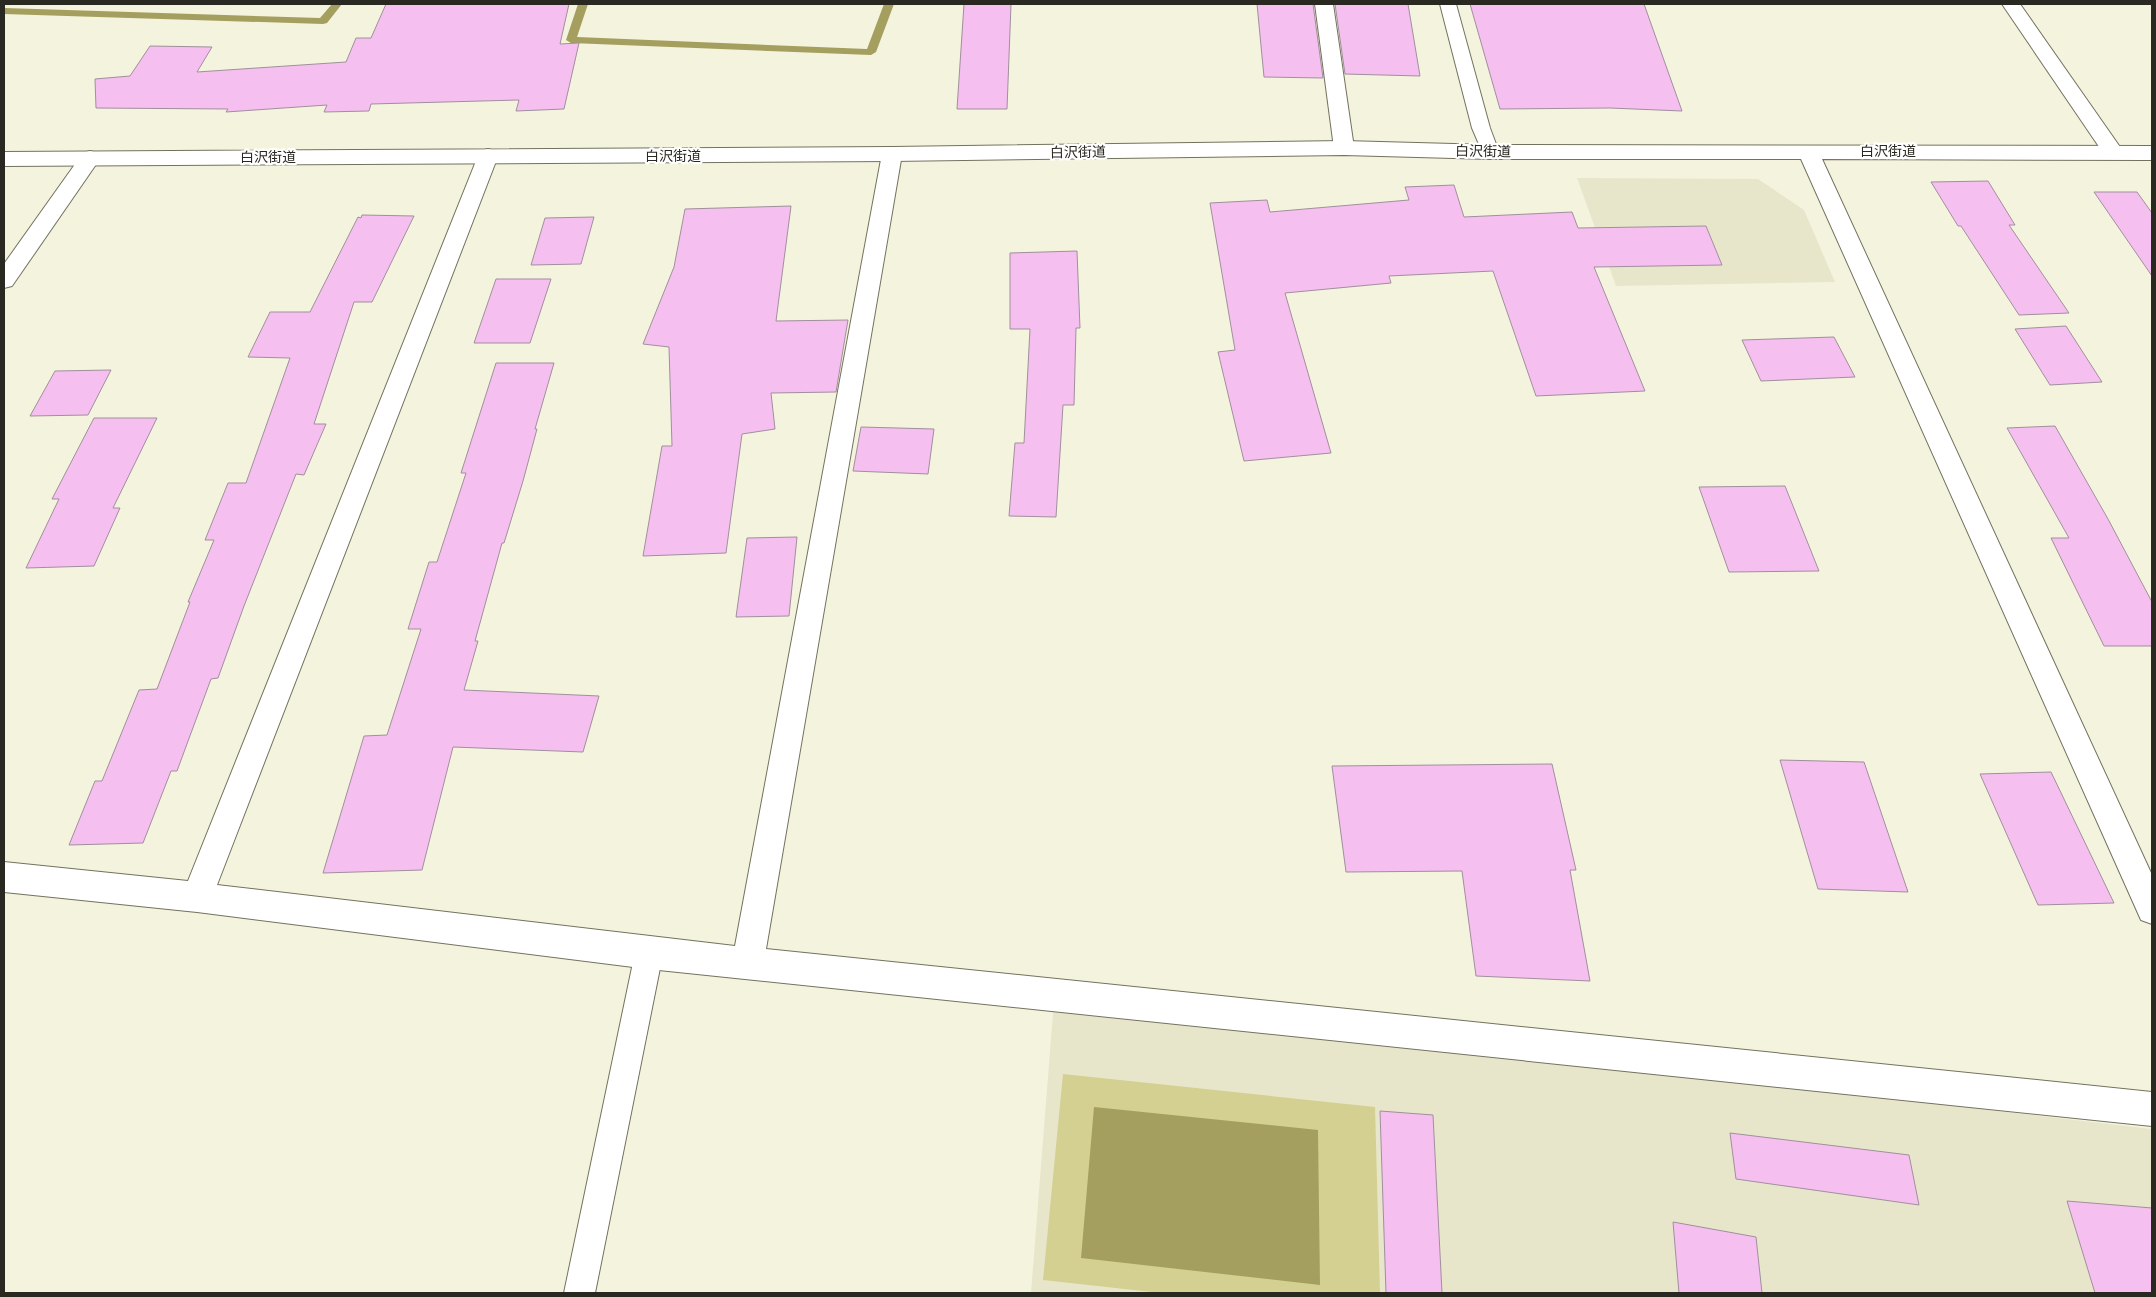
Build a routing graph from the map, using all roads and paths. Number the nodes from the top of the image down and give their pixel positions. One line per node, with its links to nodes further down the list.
1 (1324, 4): 4 (street)
2 (1448, 4): 6 (lane)
3 (2011, 4): 7 (street)
4 (1344, 148): 6 (street, 白沢街道); 9 (street, 白沢街道)
5 (1808, 151): 6 (street, 白沢街道); 7 (street, 白沢街道); 16 (street)
6 (1490, 152)
7 (2112, 152): 8 (street, 白沢街道)
8 (2152, 153)
9 (892, 154): 10 (street, 白沢街道); 18 (street)
10 (488, 156): 11 (street, 白沢街道); 15 (street)
11 (90, 158): 12 (street, 白沢街道); 13 (street)
12 (4, 159)
13 (4, 280)
14 (4, 877): 15 (street)
15 (197, 897): 17 (street)
16 (2152, 909)
17 (649, 953): 18 (street); 20 (lane)
18 (748, 963): 19 (street)
19 (2152, 1109)
20 (579, 1293)

